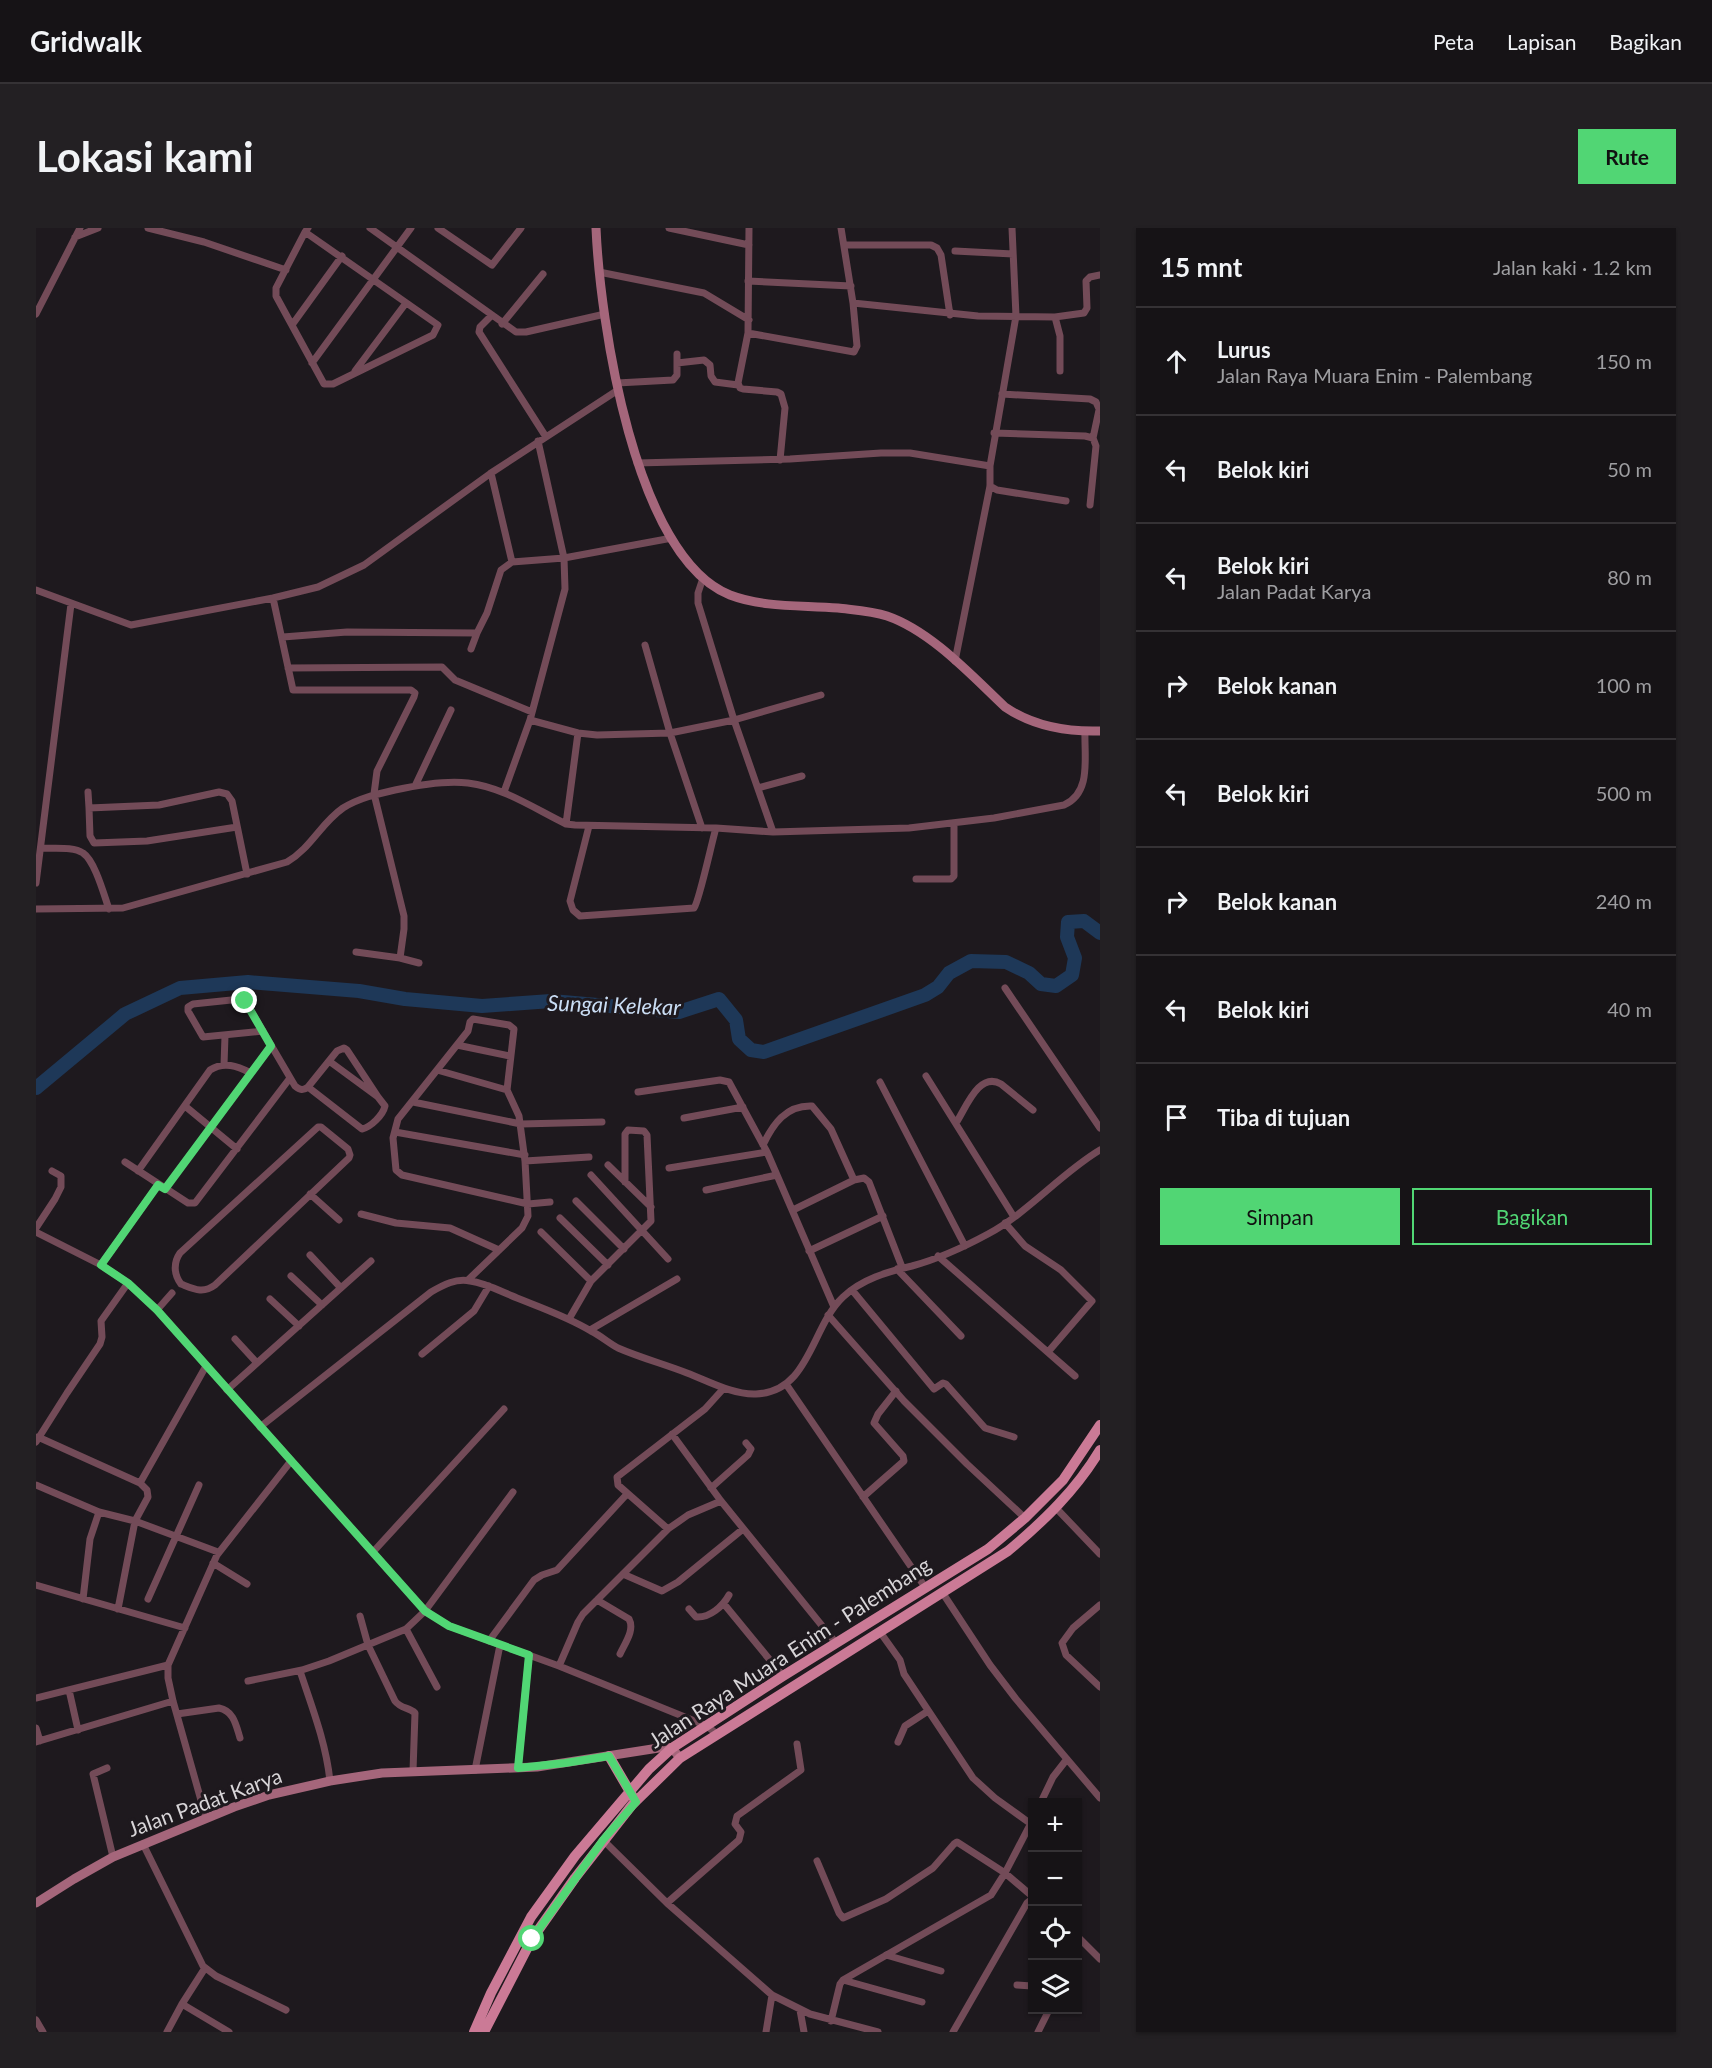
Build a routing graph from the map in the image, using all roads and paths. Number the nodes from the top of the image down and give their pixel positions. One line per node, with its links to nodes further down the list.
1 (80, 228): 14 (street)
2 (98, 228): 14 (street)
3 (148, 228): 21 (street)
4 (370, 228): 17 (street)
5 (411, 228): 17 (street)
6 (438, 228): 13 (street)
7 (596, 228): 22 (street)
8 (669, 228): 16 (street)
9 (749, 228): 16 (street)
10 (841, 228): 15 (street)
11 (1012, 228): 19 (street)
12 (307, 230): 20 (street); 21 (street)
13 (517, 230)
14 (75, 237): 30 (street)
15 (844, 244): 27 (street); 32 (street)
16 (749, 245): 26 (street)
17 (396, 248): 25 (street); 33 (street)
18 (955, 251): 19 (street)
19 (1013, 254): 34 (street)
20 (342, 256): 25 (street); 38 (street)
21 (286, 270): 38 (street)
22 (599, 272): 31 (street); 36 (street)
23 (543, 274): 37 (street)
24 (1100, 275): 35 (street)
25 (374, 279): 28 (street); 41 (street)
26 (748, 281): 27 (street); 36 (street)
27 (850, 286): 29 (street)
28 (406, 303): 44 (street); 44 (street)
29 (853, 303): 32 (street); 39 (street)
30 (36, 314)
31 (605, 314): 37 (street); 46 (street)
32 (950, 315): 34 (street)
33 (492, 316): 37 (street); 50 (street)
34 (1016, 316): 35 (street); 47 (street)
35 (1055, 317): 43 (street)
36 (749, 320): 39 (street)
37 (502, 324)
38 (292, 325): 41 (street)
39 (748, 333): 45 (street)
40 (677, 354): 42 (street)
41 (312, 363): 44 (street)
42 (677, 363): 45 (street); 46 (street)
43 (1060, 371)
44 (354, 373)
45 (738, 385): 53 (street)
46 (617, 386): 50 (street); 54 (street)
47 (1002, 394): 48 (street); 49 (street)
48 (1100, 410): 51 (street)
49 (994, 433): 51 (street); 55 (street)
50 (546, 437): 52 (street)
51 (1093, 438): 57 (street)
52 (538, 441): 56 (street); 62 (street)
53 (780, 460): 54 (street); 55 (street)
54 (636, 463): 61 (street)
55 (990, 466): 58 (street)
56 (491, 473): 63 (street); 66 (street)
57 (1096, 485): 60 (street)
58 (990, 486): 59 (street); 72 (street)
59 (1066, 501)
60 (1090, 505)
61 (672, 538): 62 (street); 64 (street)
62 (564, 558): 63 (street); 76 (street)
63 (513, 562): 68 (street)
64 (703, 578): 72 (street); 78 (street)
65 (36, 590): 67 (street)
66 (273, 598): 67 (street); 69 (street)
67 (71, 604): 97 (street)
68 (477, 633): 69 (street); 71 (street)
69 (283, 637): 73 (street)
70 (645, 645): 82 (street)
71 (471, 649)
72 (955, 661): 79 (street)
73 (288, 668): 76 (street); 88 (street)
74 (821, 695): 78 (street)
75 (451, 710): 84 (street)
76 (532, 712): 77 (street)
77 (530, 720): 81 (street); 87 (street)
78 (734, 720): 82 (street); 85 (street)
79 (1085, 731): 80 (street); 90 (street)
80 (1100, 731)
81 (578, 733): 82 (street); 91 (street)
82 (670, 733): 94 (street)
83 (802, 776): 85 (street)
84 (415, 786): 87 (street); 88 (street)
85 (758, 788): 96 (street)
86 (88, 792): 89 (street)
87 (504, 792): 91 (street)
88 (374, 794): 99 (street); 105 (street)
89 (90, 808): 92 (street); 92 (street)
90 (954, 823): 96 (street); 100 (street)
91 (566, 824): 93 (street)
92 (237, 826): 99 (street)
93 (589, 826): 94 (street); 95 (street)
94 (702, 828): 95 (street)
95 (716, 828): 96 (street)
96 (773, 832)
97 (41, 848): 98 (street); 103 (street)
98 (37, 864): 101 (street)
99 (248, 874): 103 (street)
100 (916, 879)
101 (36, 883)
102 (36, 909): 103 (street)
103 (109, 909)
104 (356, 952): 105 (street)
105 (400, 958): 106 (street)
106 (419, 963)
107 (1005, 988): 133 (street)
108 (263, 1031): 109 (street); 109 (street); 111 (street)
109 (225, 1036): 114 (street)
110 (457, 1045): 112 (street); 112 (street); 115 (street)
111 (271, 1046): 116 (street); 118 (street)
112 (510, 1056): 121 (street)
113 (329, 1061): 120 (street); 123 (street); 123 (street)
114 (224, 1065): 116 (street); 125 (street)
115 (437, 1070): 121 (street); 124 (street)
116 (251, 1073): 132 (street)
117 (926, 1076): 130 (street)
118 (290, 1078): 120 (street); 136 (street)
119 (880, 1083): 167 (street)
120 (308, 1087): 123 (street)
121 (507, 1090): 131 (street)
122 (638, 1092): 126 (street)
123 (378, 1097)
124 (413, 1102): 131 (street); 134 (street)
125 (184, 1106): 132 (street); 144 (street)
126 (743, 1107): 128 (street); 135 (street)
127 (1033, 1110): 130 (street)
128 (684, 1118)
129 (602, 1122): 131 (street)
130 (956, 1123): 160 (street)
131 (520, 1124): 139 (street)
132 (212, 1126): 136 (street); 150 (street)
133 (1100, 1128)
134 (395, 1132): 139 (street); 155 (street)
135 (765, 1148): 142 (street); 146 (street); 147 (street)
136 (237, 1149): 150 (street)
137 (1100, 1150): 160 (street)
138 (589, 1157): 139 (street)
139 (525, 1158): 155 (street)
140 (125, 1162): 144 (street)
141 (608, 1165): 148 (street)
142 (669, 1168)
143 (52, 1171): 164 (street)
144 (138, 1171): 149 (street)
145 (591, 1175): 166 (street)
146 (777, 1175): 151 (street); 157 (street)
147 (854, 1180): 157 (street); 159 (street)
148 (625, 1182): 156 (street); 156 (street)
149 (158, 1185): 150 (street); 175 (street)
150 (165, 1189)
151 (706, 1190)
152 (310, 1194): 162 (street); 185 (street); 185 (street)
153 (576, 1201): 168 (street)
154 (550, 1202): 155 (street)
155 (528, 1204): 169 (street)
156 (651, 1207): 166 (street)
157 (793, 1210): 170 (street)
158 (361, 1214): 169 (street)
159 (883, 1216): 170 (street); 177 (street)
160 (1014, 1217): 163 (street)
161 (560, 1218): 176 (street)
162 (339, 1220)
163 (1005, 1223): 167 (street); 197 (street)
164 (36, 1230): 175 (street)
165 (541, 1232): 181 (street)
166 (642, 1232): 168 (street); 173 (street)
167 (965, 1246): 172 (street)
168 (624, 1249): 176 (street)
169 (499, 1250): 180 (street)
170 (809, 1251): 189 (street)
171 (310, 1255): 184 (street)
172 (938, 1256): 177 (street); 197 (street)
173 (668, 1259)
174 (371, 1261): 184 (street)
175 (101, 1265): 182 (street)
176 (608, 1265): 181 (street)
177 (900, 1268): 186 (street); 195 (street)
178 (291, 1276): 188 (street)
179 (677, 1279): 194 (street)
180 (468, 1280): 183 (street); 208 (street)
181 (591, 1281): 192 (street)
182 (128, 1283): 190 (street); 211 (street)
183 (489, 1286): 192 (street); 198 (street)
184 (341, 1288): 188 (street)
185 (177, 1289): 190 (street)
186 (852, 1290): 189 (street); 210 (street)
187 (270, 1299): 193 (street)
188 (322, 1305): 193 (street)
189 (834, 1307): 191 (street)
190 (157, 1310): 200 (street)
191 (828, 1315): 202 (street); 205 (street)
192 (569, 1319): 194 (street)
193 (299, 1326): 199 (street)
194 (590, 1330): 203 (street)
195 (961, 1336)
196 (236, 1339): 199 (street)
197 (1048, 1352): 201 (street)
198 (422, 1354)
199 (257, 1363): 204 (street)
200 (206, 1366): 204 (street); 215 (street)
201 (1075, 1376)
202 (786, 1384): 203 (street); 221 (street)
203 (724, 1388): 209 (street)
204 (227, 1390): 208 (street)
205 (896, 1391): 221 (street); 225 (street)
206 (504, 1409): 231 (street)
207 (1100, 1425): 225 (main road, Jalan Raya Muara Enim - Palembang)
208 (260, 1427): 214 (street)
209 (672, 1434): 218 (street); 220 (street)
210 (1014, 1437)
211 (37, 1440): 215 (street)
212 (746, 1443): 218 (street)
213 (1100, 1450): 223 (main road, Jalan Raya Muara Enim - Palembang)
214 (291, 1461): 230 (street); 231 (street)
215 (140, 1483): 226 (street)
216 (36, 1485): 224 (street)
217 (199, 1485): 229 (street)
218 (711, 1488): 222 (street)
219 (513, 1492): 247 (street)
220 (627, 1494): 227 (street); 252 (street)
221 (863, 1497): 237 (street)
222 (721, 1501): 227 (street); 228 (street)
223 (1056, 1508): 232 (street); 238 (main road, Jalan Raya Muara Enim - Palembang)
224 (99, 1512): 226 (street); 240 (street)
225 (1025, 1518): 237 (main road, Jalan Raya Muara Enim - Palembang)
226 (135, 1521): 229 (street); 245 (street)
227 (668, 1529): 234 (street)
228 (743, 1529): 234 (street); 253 (street)
229 (174, 1536): 230 (street); 241 (street)
230 (219, 1552): 233 (street)
231 (373, 1552): 247 (street)
232 (1100, 1554)
233 (213, 1563): 235 (street); 249 (street)
234 (623, 1574): 242 (street)
235 (247, 1584)
236 (36, 1585): 240 (street)
237 (926, 1587): 253 (main road, Jalan Raya Muara Enim - Palembang)
238 (942, 1592): 251 (main road, Jalan Raya Muara Enim - Palembang); 282 (street)
239 (729, 1595): 243 (street)
240 (83, 1599): 245 (street)
241 (148, 1599)
242 (597, 1600): 256 (street); 259 (street)
243 (724, 1604): 246 (street); 261 (street)
244 (1100, 1605): 264 (street)
245 (118, 1609): 249 (street)
246 (688, 1609)
247 (425, 1611): 250 (street); 252 (street)
248 (360, 1616): 254 (street)
249 (184, 1628): 258 (street)
250 (406, 1629): 254 (street); 263 (street)
251 (880, 1632): 266 (main road, Jalan Raya Muara Enim - Palembang); 269 (street)
252 (489, 1641): 255 (street)
253 (836, 1643): 261 (main road, Jalan Raya Muara Enim - Palembang)
254 (368, 1645): 260 (street); 286 (street)
255 (500, 1645): 257 (street); 285 (street)
256 (620, 1654)
257 (529, 1655): 259 (street); 284 (street)
258 (168, 1665): 265 (street); 268 (street)
259 (559, 1666): 271 (street)
260 (300, 1671): 262 (street); 287 (street)
261 (778, 1679): 266 (main road); 271 (main road, Jalan Raya Muara Enim - Palembang)
262 (248, 1681)
263 (437, 1687)
264 (1100, 1687)
265 (69, 1690): 267 (street); 273 (street)
266 (782, 1694): 274 (main road, Jalan Raya Muara Enim - Palembang)
267 (36, 1698)
268 (173, 1701): 270 (street); 273 (street)
269 (928, 1711): 277 (street); 292 (street)
270 (177, 1714): 275 (street); 291 (street)
271 (707, 1726): 274 (street); 279 (main road, Jalan Raya Muara Enim - Palembang)
272 (36, 1728): 276 (street)
273 (78, 1730): 276 (street)
274 (719, 1735): 281 (main road, Jalan Raya Muara Enim - Palembang)
275 (240, 1737)
276 (38, 1742)
277 (898, 1742)
278 (797, 1744): 301 (street)
279 (672, 1748): 280 (street, Jalan Padat Karya); 281 (street); 288 (main road, Jalan Raya Muara Enim - Palembang)
280 (609, 1756): 284 (street, Jalan Padat Karya); 288 (main road)
281 (680, 1758): 288 (main road, Jalan Raya Muara Enim - Palembang)
282 (1067, 1759): 289 (street); 290 (street)
283 (106, 1768): 296 (street)
284 (518, 1768): 285 (street, Jalan Padat Karya)
285 (475, 1770): 286 (street, Jalan Padat Karya)
286 (413, 1771): 287 (street, Jalan Padat Karya)
287 (330, 1781): 291 (street, Jalan Padat Karya)
288 (633, 1797): 294 (main road, Jalan Raya Muara Enim - Palembang); 324 (main road, Jalan Raya Muara Enim - Palembang)
289 (1043, 1798)
290 (1100, 1798)
291 (206, 1818): 295 (street, Jalan Padat Karya)
292 (1028, 1825)
293 (1028, 1832): 298 (street)
294 (603, 1840): 301 (street); 325 (main road, Jalan Raya Muara Enim - Palembang)
295 (142, 1844): 296 (street, Jalan Padat Karya); 306 (street)
296 (113, 1857): 300 (street, Jalan Padat Karya)
297 (817, 1861): 298 (street)
298 (1005, 1873): 299 (street); 304 (street)
299 (1028, 1893)
300 (36, 1903)
301 (667, 1903): 311 (street)
302 (1028, 1903): 330 (street)
303 (1082, 1941): 305 (street)
304 (886, 1955): 307 (street); 308 (street)
305 (1100, 1959)
306 (205, 1968): 313 (street); 314 (street)
307 (941, 1971)
308 (843, 1980): 312 (street); 318 (street)
309 (1017, 1984): 310 (street)
310 (1028, 1985)
311 (772, 1995): 315 (street); 326 (street)
312 (922, 2002)
313 (182, 2004): 322 (street); 323 (street)
314 (286, 2010)
315 (800, 2010): 318 (street); 327 (street)
316 (1047, 2014): 331 (street)
317 (36, 2020): 321 (street)
318 (831, 2020): 319 (street)
319 (842, 2023): 320 (street); 328 (street)
320 (858, 2030): 329 (street)
321 (43, 2032)
322 (167, 2032)
323 (230, 2032)
324 (474, 2032)
325 (484, 2032)
326 (766, 2032)
327 (804, 2032)
328 (844, 2032)
329 (878, 2032)
330 (953, 2032)
331 (1038, 2032)

